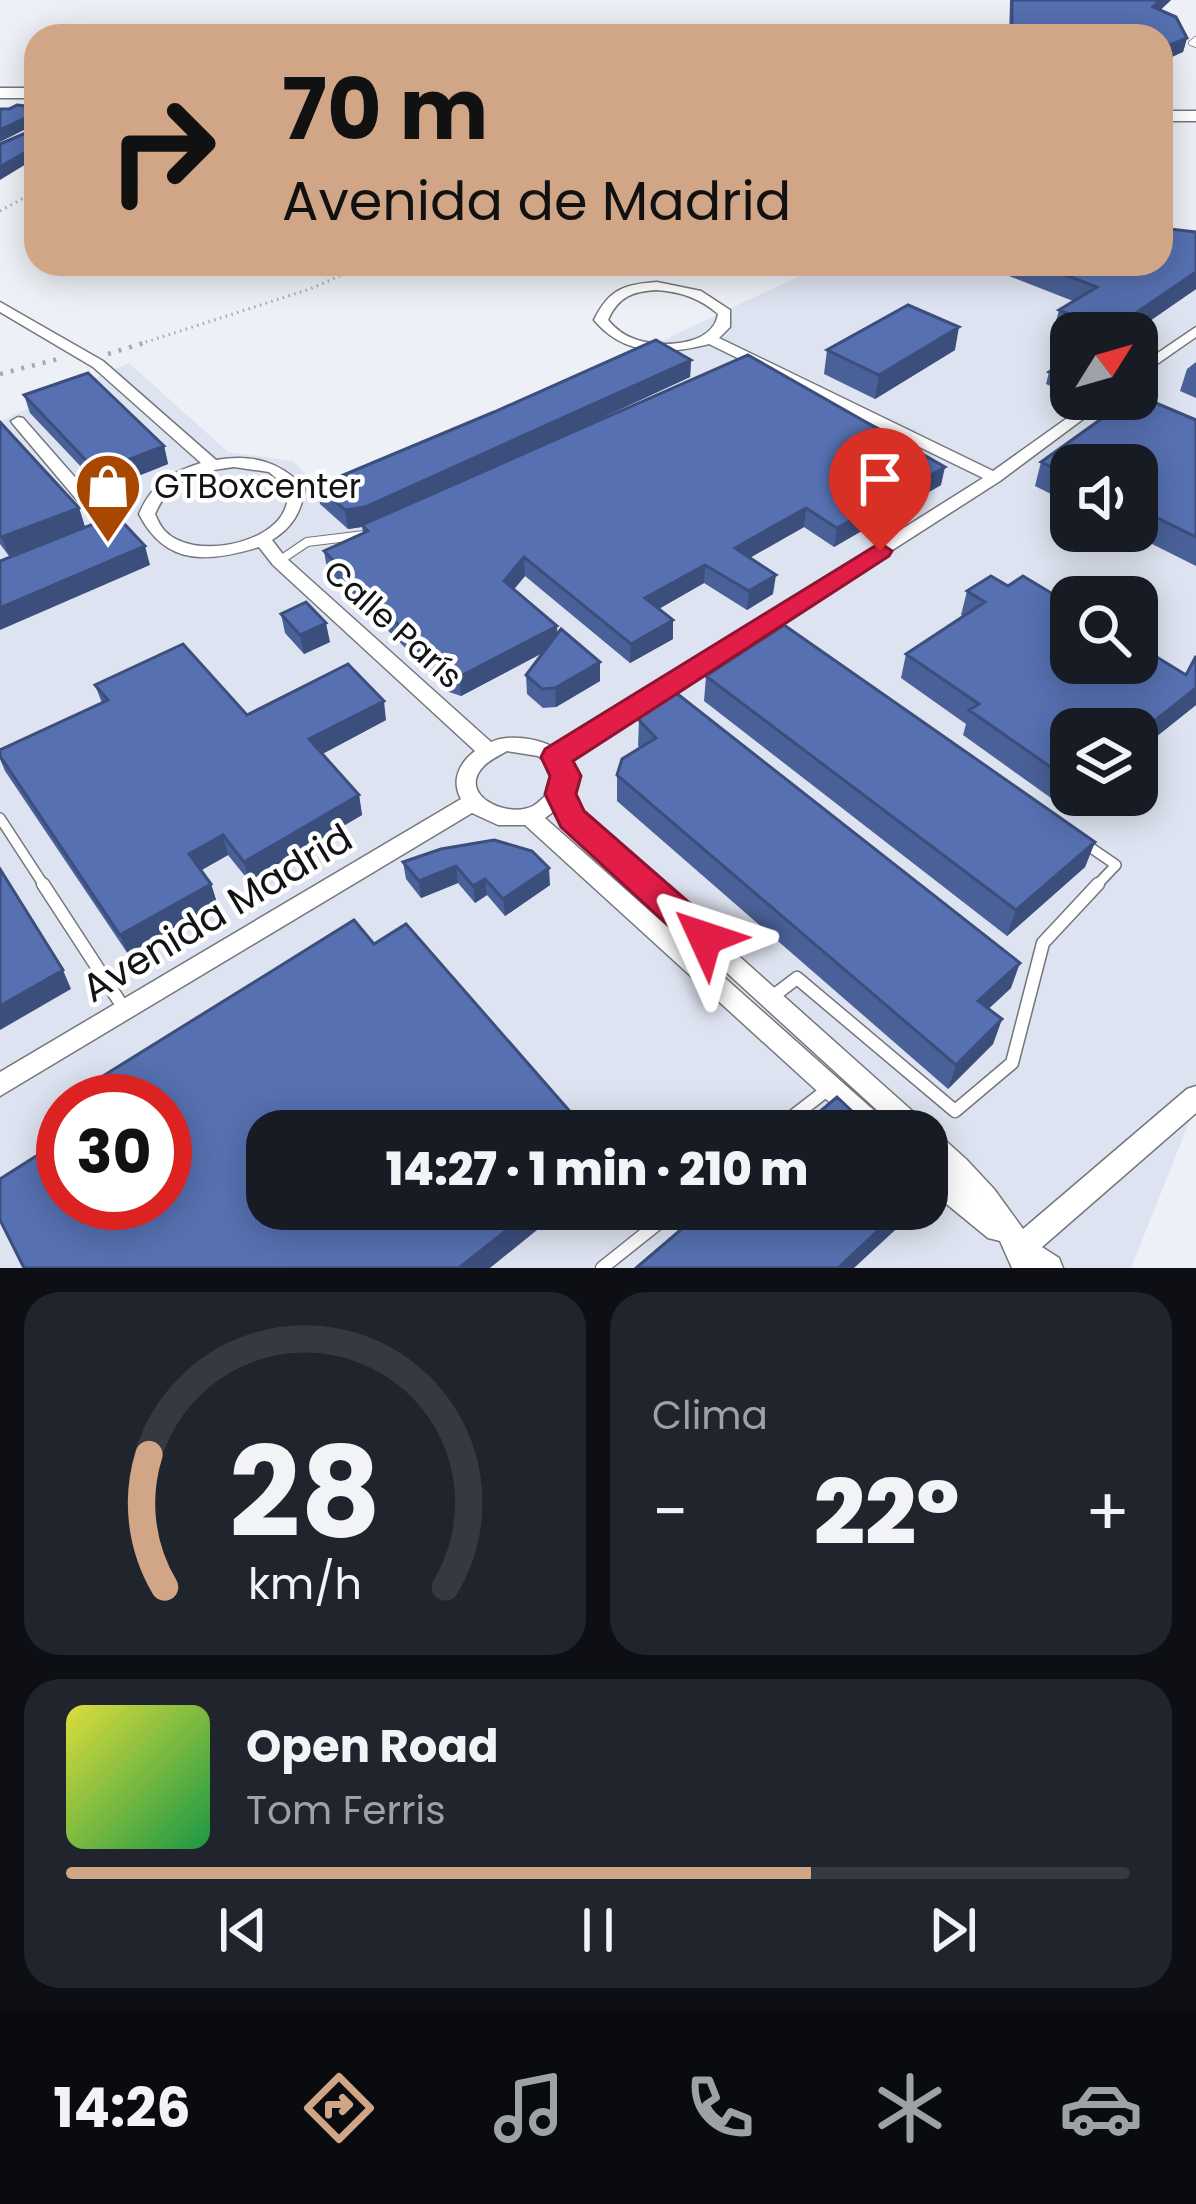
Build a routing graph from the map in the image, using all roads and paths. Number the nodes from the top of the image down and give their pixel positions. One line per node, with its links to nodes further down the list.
1 (339, 276): 5 (path)
2 (0, 305): 5 (street)
3 (1196, 331): 7 (street)
4 (710, 339): 4 (street); 6 (street)
5 (87, 356): 9 (path); 12 (street)
6 (749, 359): 8 (lane); 13 (street)
7 (1158, 359)
8 (728, 368)
9 (0, 374)
10 (1074, 420): 13 (street)
11 (18, 421): 15 (street)
12 (212, 464): 14 (street); 18 (street)
13 (994, 478): 20 (street)
14 (147, 514): 15 (street); 18 (street)
15 (109, 527): 17 (street)
16 (370, 534): 19 (lane)
17 (87, 535)
18 (262, 539): 19 (street, Calle París)
19 (279, 561): 24 (street, Calle París)
20 (765, 624): 21 (lane); 22 (street)
21 (785, 637)
22 (663, 689): 23 (lane); 25 (street)
23 (682, 703)
24 (487, 750): 25 (street); 27 (street)
25 (556, 757): 26 (street)
26 (561, 794): 29 (street); 33 (street)
27 (472, 803): 29 (street); 34 (street, Avenida Madrid)
28 (0, 818): 34 (lane)
29 (530, 818): 36 (street)
30 (1077, 838): 32 (lane)
31 (1016, 960): 32 (lane)
32 (1035, 975): 33 (lane)
33 (772, 997): 40 (street)
34 (125, 1010): 35 (street, Avenida Madrid)
35 (0, 1085)
36 (828, 1088): 38 (lane); 39 (street)
37 (1196, 1097): 44 (street)
38 (800, 1110)
39 (854, 1110)
40 (895, 1110)
41 (948, 1159): 44 (street)
42 (948, 1190): 44 (street)
43 (650, 1230): 45 (lane)
44 (1023, 1258): 46 (street)
45 (602, 1268)
46 (1049, 1268)

